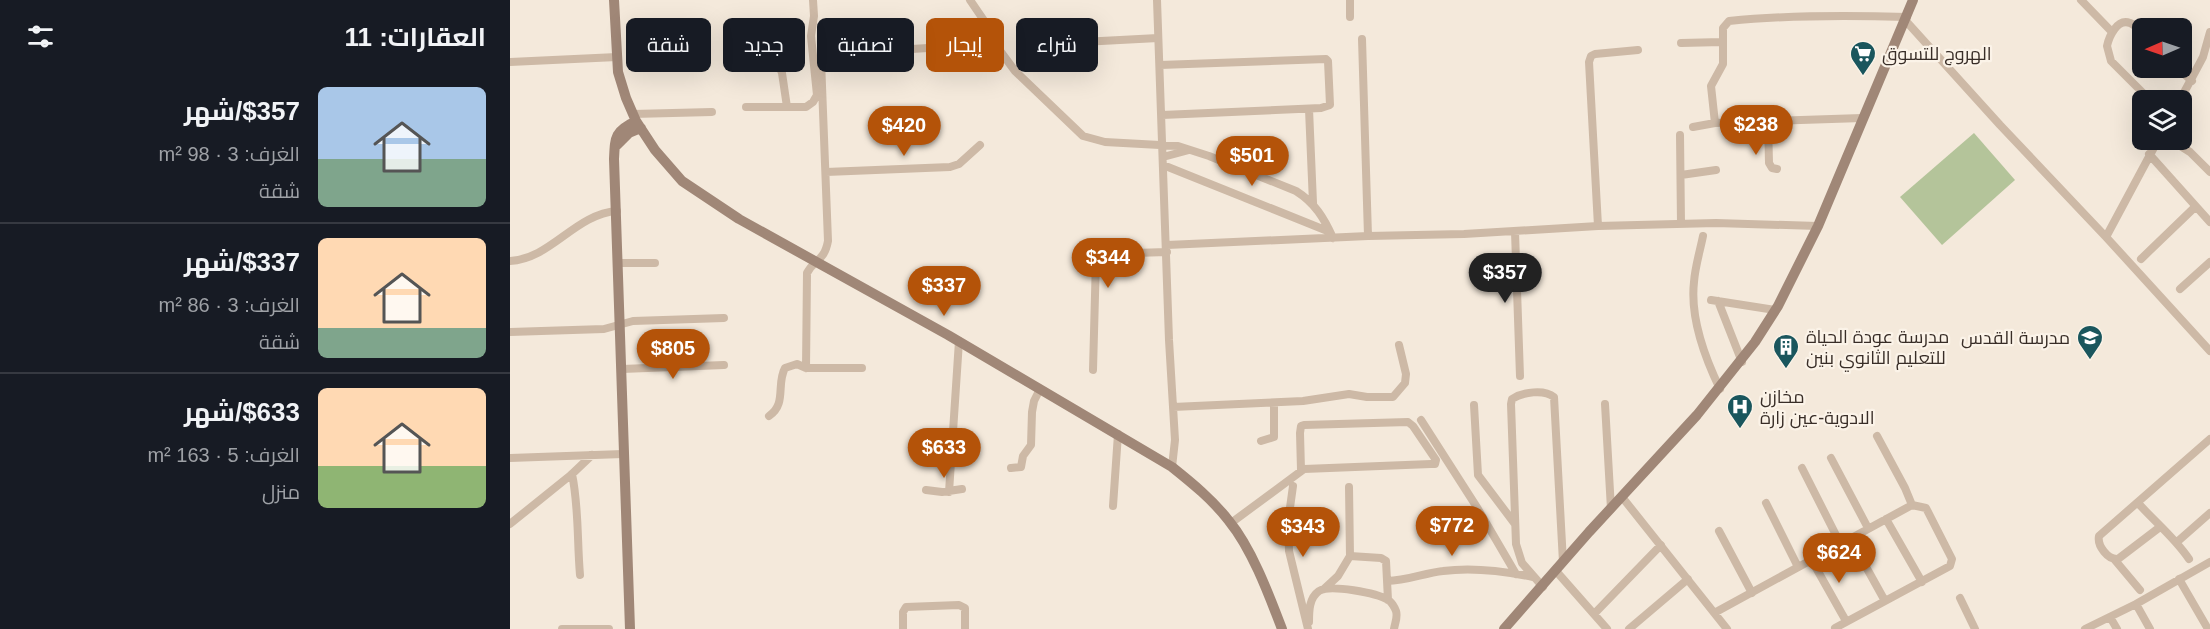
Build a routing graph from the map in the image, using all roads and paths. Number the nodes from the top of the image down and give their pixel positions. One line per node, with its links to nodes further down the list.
1 (614, 0): 22 (main road)
2 (813, 0): 32 (street)
3 (970, 0): 9 (street)
4 (1157, 0): 14 (street)
5 (1350, 0): 8 (street)
6 (1914, 0): 10 (main road)
7 (2081, 0): 12 (street)
8 (1350, 17)
9 (982, 18)
10 (1906, 19): 17 (street); 36 (main road); 67 (street)
11 (2132, 24): 12 (street)
12 (2112, 32): 28 (street)
13 (2210, 32): 27 (street)
14 (1158, 38): 16 (street); 24 (street)
15 (1362, 39): 65 (street)
16 (1098, 41)
17 (1722, 42): 18 (street); 39 (street)
18 (1681, 43)
19 (926, 48): 53 (street)
20 (1638, 50): 61 (street)
21 (1004, 56): 43 (street)
22 (617, 57): 23 (street); 30 (main road)
23 (510, 62)
24 (1160, 65): 33 (street); 35 (street)
25 (782, 72): 32 (street)
26 (2189, 78): 27 (street)
27 (2192, 81): 29 (street)
28 (2141, 90)
29 (2187, 90)
30 (626, 98): 37 (main road); 41 (main road)
31 (747, 107): 32 (street)
32 (788, 107)
33 (1309, 109): 35 (street); 56 (street)
34 (712, 112): 37 (street)
35 (1162, 115): 43 (street)
36 (1862, 118): 38 (street); 62 (main road)
37 (637, 121): 41 (main road); 45 (main road); 71 (main road)
38 (1768, 122): 39 (street); 51 (street)
39 (1715, 123): 40 (street)
40 (1693, 127)
41 (619, 130): 45 (main road)
42 (1680, 135): 55 (street)
43 (1163, 144): 46 (street); 50 (street)
44 (980, 145): 53 (street)
45 (615, 148): 58 (main road)
46 (1190, 150): 50 (street); 56 (street)
47 (2152, 150): 49 (street)
48 (2187, 150): 54 (street)
49 (2149, 154): 57 (street); 67 (street)
50 (1163, 161): 64 (street); 68 (street)
51 (1777, 169)
52 (1716, 170): 55 (street)
53 (826, 172): 71 (street)
54 (2210, 172)
55 (1681, 175): 60 (street)
56 (1312, 204): 64 (street)
57 (2195, 207): 59 (street); 69 (street)
58 (617, 211): 70 (street); 73 (main road)
59 (2210, 222)
60 (1681, 224): 61 (street); 62 (street)
61 (1598, 226): 63 (street)
62 (1818, 226): 76 (main road)
63 (1515, 232): 65 (street); 89 (street)
64 (1332, 235): 65 (street); 68 (street)
65 (1368, 236)
66 (1702, 236): 91 (street)
67 (2106, 237): 82 (street)
68 (1167, 248): 88 (street); 95 (street)
69 (2141, 259)
70 (510, 261)
71 (816, 262): 80 (main road); 85 (street)
72 (2210, 262): 75 (street)
73 (619, 263): 74 (street); 78 (main road)
74 (656, 263)
75 (2180, 289)
76 (1775, 310): 83 (main road); 83 (street)
77 (724, 318): 78 (street)
78 (621, 325): 79 (street); 87 (main road)
79 (510, 332)
80 (958, 341): 90 (main road); 115 (street)
81 (1399, 345): 92 (street)
82 (2210, 351)
83 (1742, 362): 91 (main road)
84 (724, 365): 87 (street)
85 (806, 368): 86 (street); 96 (street)
86 (862, 368)
87 (622, 369): 102 (main road)
88 (1093, 370)
89 (1520, 376)
90 (1040, 389): 98 (main road); 107 (street)
91 (1720, 390): 116 (main road)
92 (1274, 403): 95 (street); 101 (street)
93 (1605, 404): 121 (street)
94 (1474, 405): 126 (street)
95 (1173, 406): 106 (street)
96 (769, 416)
97 (1421, 420): 141 (street)
98 (1118, 434): 106 (main road); 120 (street)
99 (1877, 436): 119 (street)
100 (2210, 439): 118 (street)
101 (1262, 441)
102 (623, 454): 103 (street); 163 (main road)
103 (592, 455): 104 (street); 110 (street)
104 (510, 458)
105 (1832, 458): 128 (street)
106 (1172, 467): 124 (main road)
107 (1011, 468)
108 (1802, 468): 132 (street)
109 (1301, 470): 109 (street); 124 (street)
110 (572, 474): 125 (street); 142 (street)
111 (1293, 486): 167 (street)
112 (1348, 487): 134 (street)
113 (962, 489): 115 (street)
114 (926, 490): 115 (street)
115 (949, 492)
116 (1622, 497): 121 (main road); 133 (street)
117 (1766, 503): 140 (street)
118 (2138, 503): 127 (street); 136 (street)
119 (1912, 504): 123 (street); 147 (street)
120 (1113, 506)
121 (1611, 509): 139 (main road)
122 (2210, 513): 131 (street)
123 (1886, 519): 128 (street); 147 (street)
124 (1231, 523): 166 (main road)
125 (510, 524)
126 (1515, 524): 139 (street); 143 (street)
127 (2160, 527): 131 (street); 136 (street)
128 (1869, 528): 130 (street)
129 (1719, 531): 151 (street)
130 (1850, 538): 132 (street); 154 (street)
131 (2177, 542): 137 (street)
132 (1840, 543): 135 (street)
133 (1661, 545): 144 (street); 157 (street)
134 (1350, 556): 146 (street); 149 (street)
135 (1811, 559): 140 (street); 159 (street)
136 (2114, 559): 150 (street)
137 (2189, 559)
138 (2210, 562): 145 (street)
139 (1559, 567): 148 (main road); 157 (street)
140 (1798, 567): 151 (street)
141 (1516, 574): 143 (street); 146 (street)
142 (580, 575)
143 (1533, 577): 148 (street)
144 (1688, 579): 156 (street); 171 (street)
145 (2179, 579): 155 (street); 177 (street)
146 (1388, 581): 153 (street)
147 (1922, 582): 154 (street)
148 (1543, 587): 169 (main road)
149 (1322, 590): 153 (street); 167 (street)
150 (2140, 590)
151 (1752, 593): 156 (street)
152 (1960, 598): 173 (street)
153 (1388, 600): 168 (street)
154 (1885, 601): 159 (street)
155 (2136, 604): 158 (street); 176 (street)
156 (1716, 612): 172 (street)
157 (1594, 614): 170 (street)
158 (2110, 617): 174 (street); 175 (street)
159 (1846, 621): 160 (street)
160 (1835, 628)
161 (561, 629): 162 (street)
162 (609, 629)
163 (630, 629)
164 (903, 629): 165 (street)
165 (965, 629)
166 (1282, 629)
167 (1308, 629)
168 (1394, 629)
169 (1504, 629)
170 (1607, 629)
171 (1629, 629)
172 (1727, 629)
173 (1975, 629)
174 (2085, 629)
175 (2116, 629)
176 (2150, 629)
177 (2208, 629)

